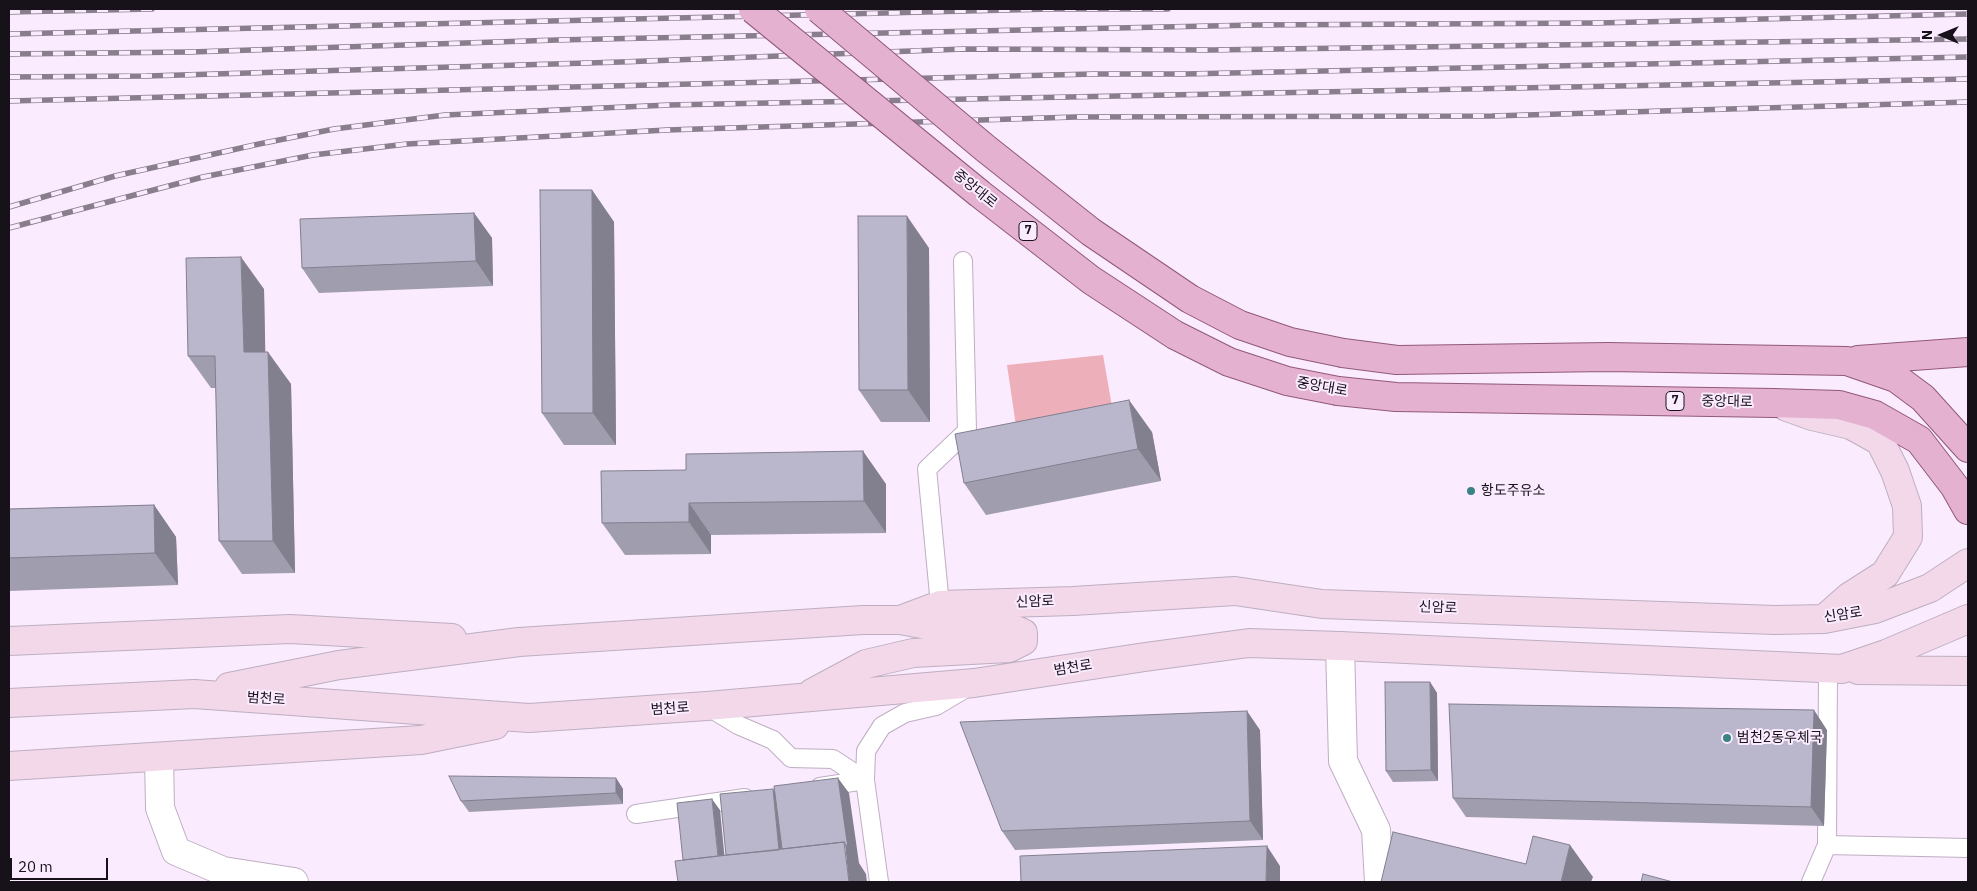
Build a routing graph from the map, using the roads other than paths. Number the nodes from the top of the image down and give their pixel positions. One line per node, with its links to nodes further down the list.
1 (753, 9): 6 (main road, 중앙대로 / 7, bridge)
2 (819, 9): 5 (main road, bridge)
3 (963, 261): 10 (lane)
4 (1968, 352): 5 (main road)
5 (1847, 361): 7 (main road)
6 (1774, 403): 8 (main road, 중앙대로 / 7); 11 (main road)
7 (1968, 448)
8 (1968, 510)
9 (1968, 563): 11 (main road, 신암로)
10 (940, 605): 11 (main road, 신암로); 13 (main road, 신암로)
11 (1824, 619)
12 (1968, 619): 17 (main road)
13 (900, 620): 15 (main road, 범천로); 21 (main road)
14 (9, 641): 15 (main road)
15 (519, 642): 20 (main road, 범천로)
16 (1340, 646): 17 (main road); 19 (main road, 범천로); 35 (street)
17 (1835, 669): 18 (main road); 31 (lane)
18 (1968, 671)
19 (974, 684): 21 (main road, 범천로); 27 (lane)
20 (194, 694): 22 (main road, 범천로); 24 (main road, 범천로)
21 (804, 698): 23 (main road, 범천로)
22 (9, 703)
23 (707, 706): 24 (main road, 범천로); 27 (lane)
24 (529, 718): 25 (main road)
25 (159, 757): 26 (main road); 33 (street)
26 (9, 766)
27 (865, 780): 28 (lane); 34 (lane)
28 (808, 789)
29 (760, 796): 30 (lane)
30 (636, 814)
31 (1827, 845): 32 (lane); 36 (lane)
32 (1968, 848)
33 (294, 882)
34 (879, 882)
35 (1379, 882)
36 (1811, 882)

